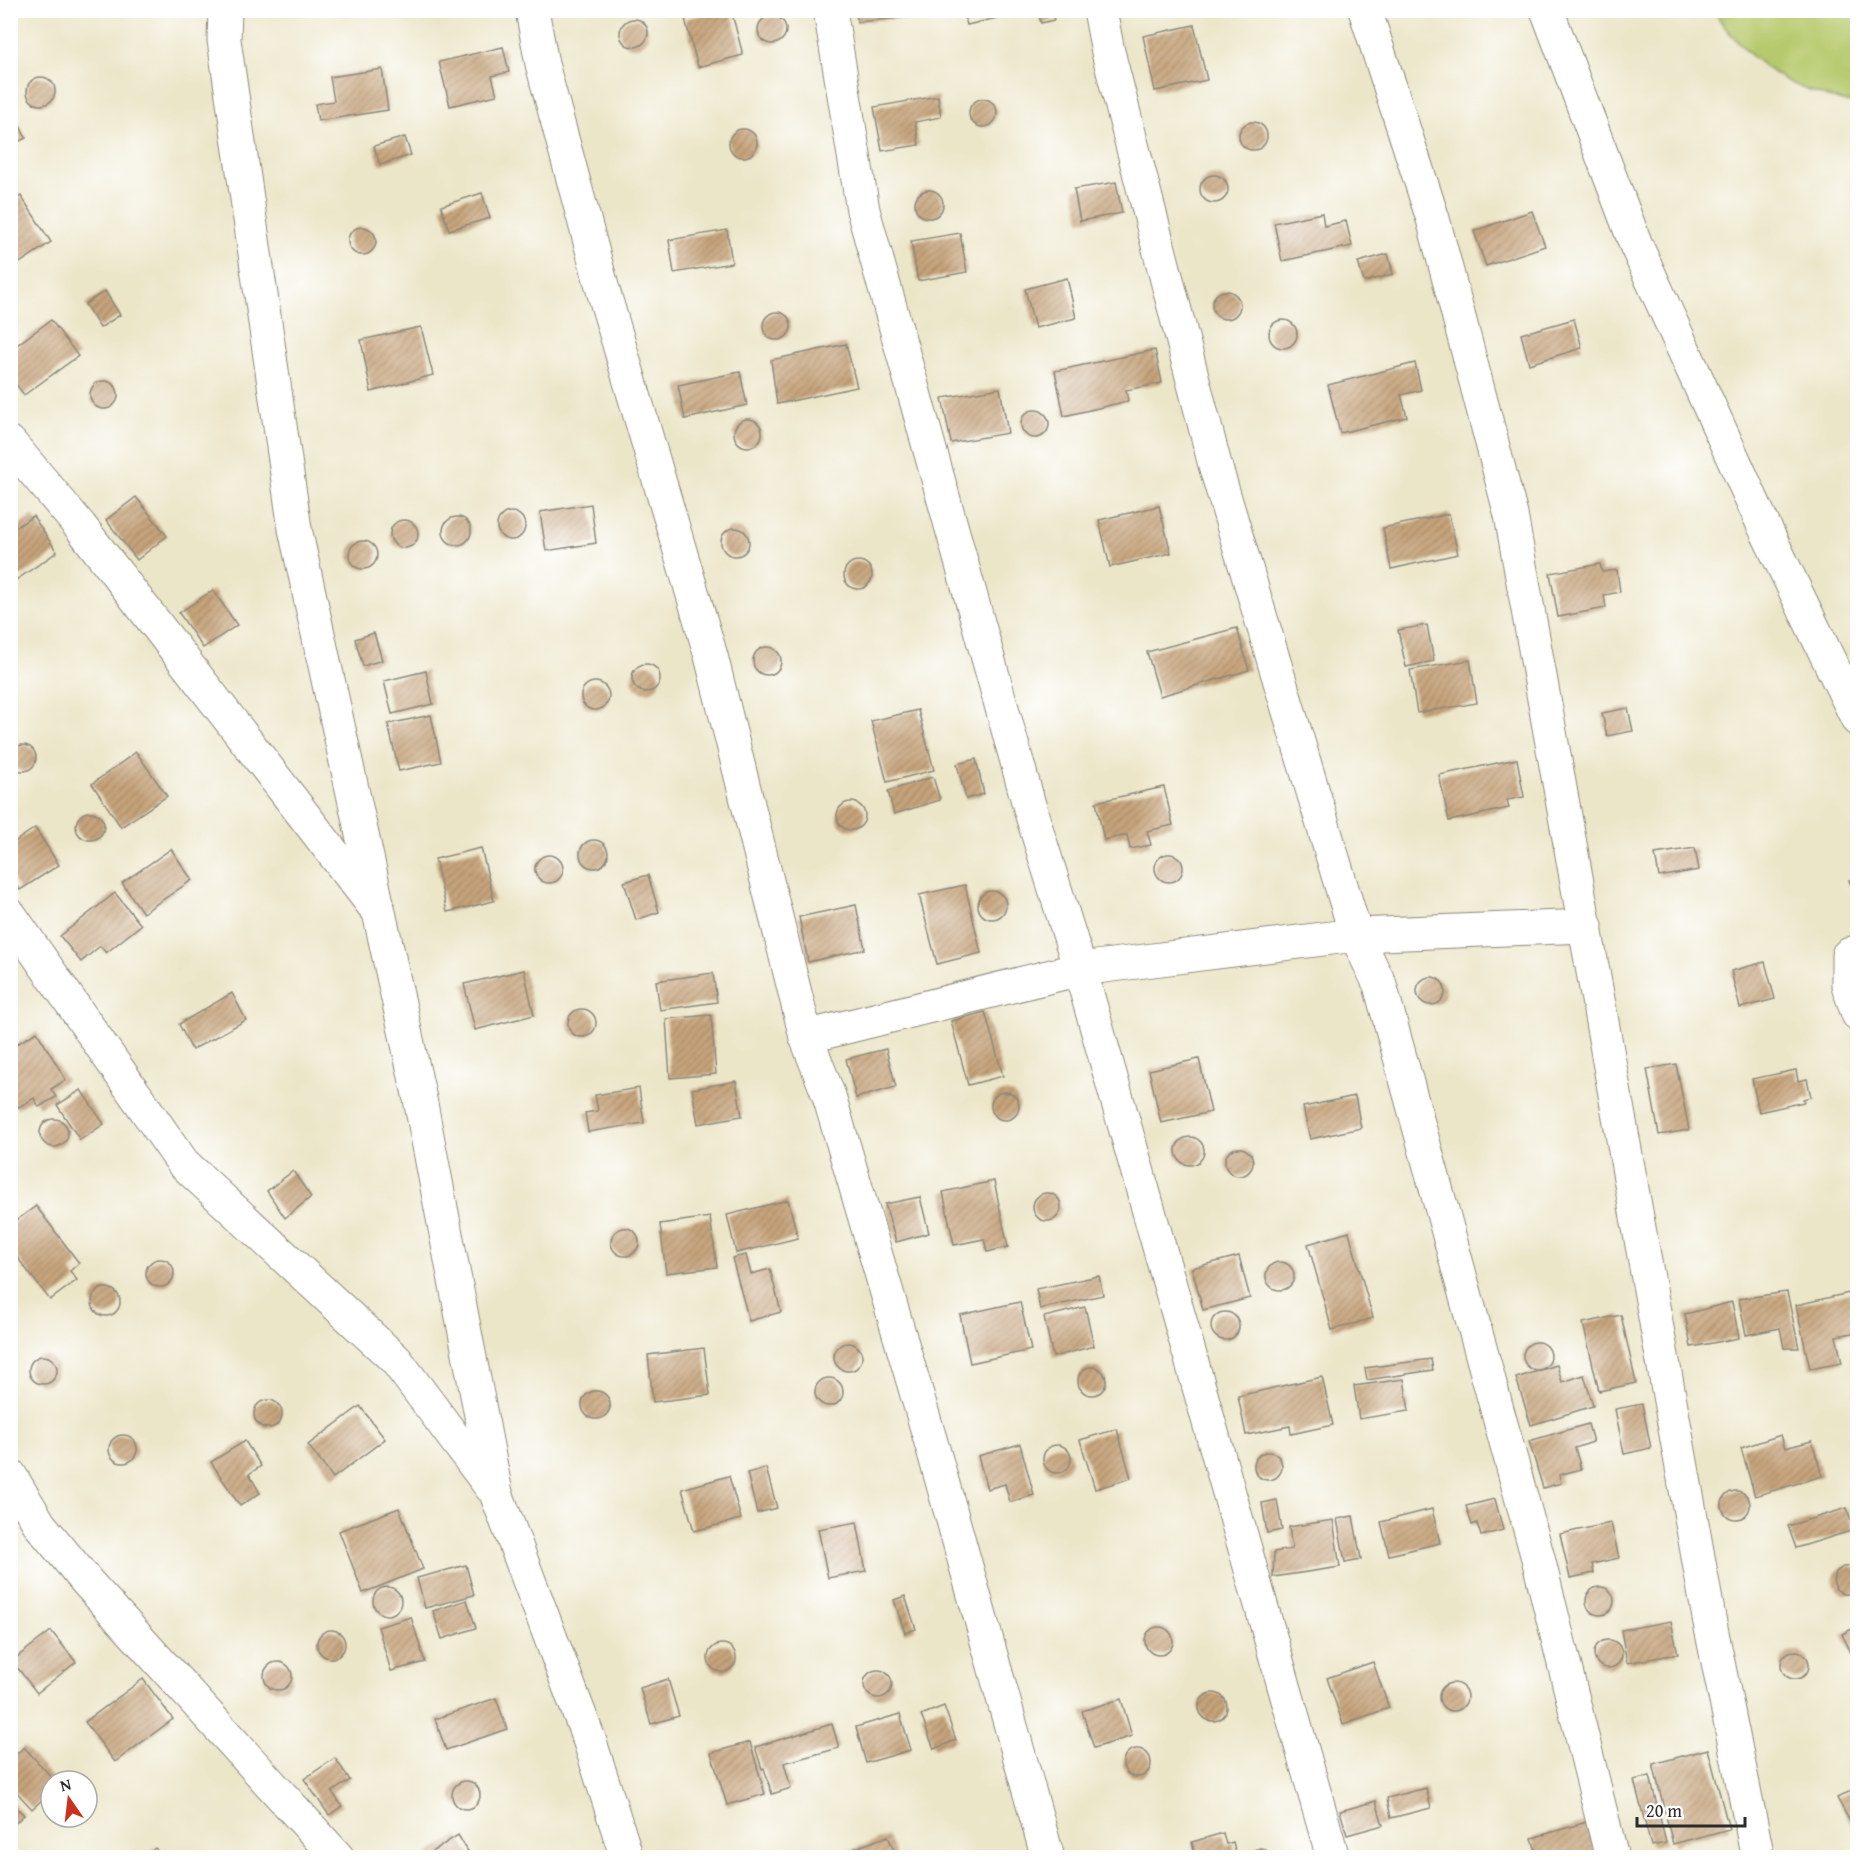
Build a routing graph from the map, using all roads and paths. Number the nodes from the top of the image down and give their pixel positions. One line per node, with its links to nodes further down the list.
1 (225, 10): 9 (street)
2 (532, 10): 16 (street)
3 (830, 10): 14 (street)
4 (1100, 10): 12 (street)
5 (1365, 10): 11 (street)
6 (1547, 10): 8 (street)
7 (10, 443): 9 (street)
8 (1857, 720)
9 (379, 912): 18 (street)
10 (10, 915): 18 (street)
11 (1586, 926): 12 (street); 24 (street)
12 (1356, 934): 14 (street); 23 (street)
13 (1857, 951): 15 (street)
14 (1080, 969): 16 (street); 22 (street)
15 (1857, 1014)
16 (806, 1037): 21 (street)
17 (10, 1475): 19 (street)
18 (496, 1493): 20 (street)
19 (338, 1857)
20 (627, 1857)
21 (1048, 1857)
22 (1333, 1857)
23 (1612, 1857)
24 (1758, 1857)

